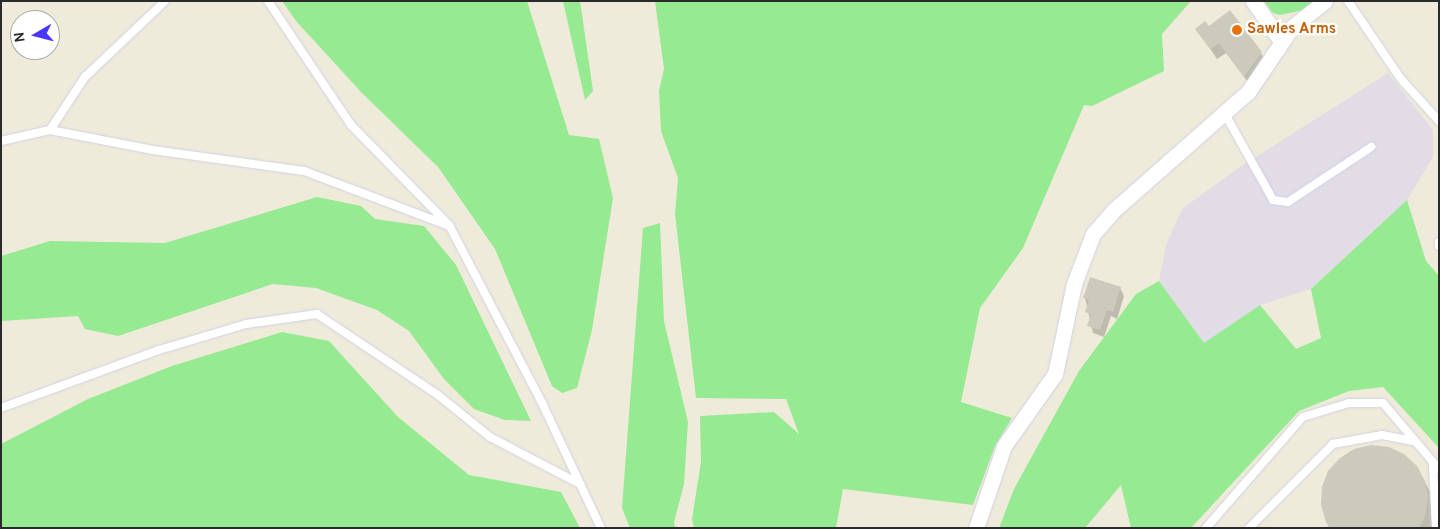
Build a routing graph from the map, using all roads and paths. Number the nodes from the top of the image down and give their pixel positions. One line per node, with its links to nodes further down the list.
1 (165, 1): 9 (lane)
2 (268, 1): 12 (lane)
3 (1253, 1): 6 (street)
4 (1325, 1): 6 (street)
5 (1348, 1): 8 (lane)
6 (1281, 41): 7 (street)
7 (1225, 114): 11 (lane); 20 (street)
8 (1439, 121)
9 (50, 130): 10 (lane); 12 (lane)
10 (1, 142)
11 (1371, 147)
12 (449, 225): 18 (lane)
13 (1439, 242): 14 (lane)
14 (1439, 246)
15 (1, 408): 18 (lane)
16 (1414, 441): 17 (lane); 21 (lane); 22 (lane)
17 (1436, 468): 23 (lane)
18 (580, 484): 19 (lane)
19 (600, 528)
20 (976, 528)
21 (1206, 528)
22 (1250, 528)
23 (1436, 528)

